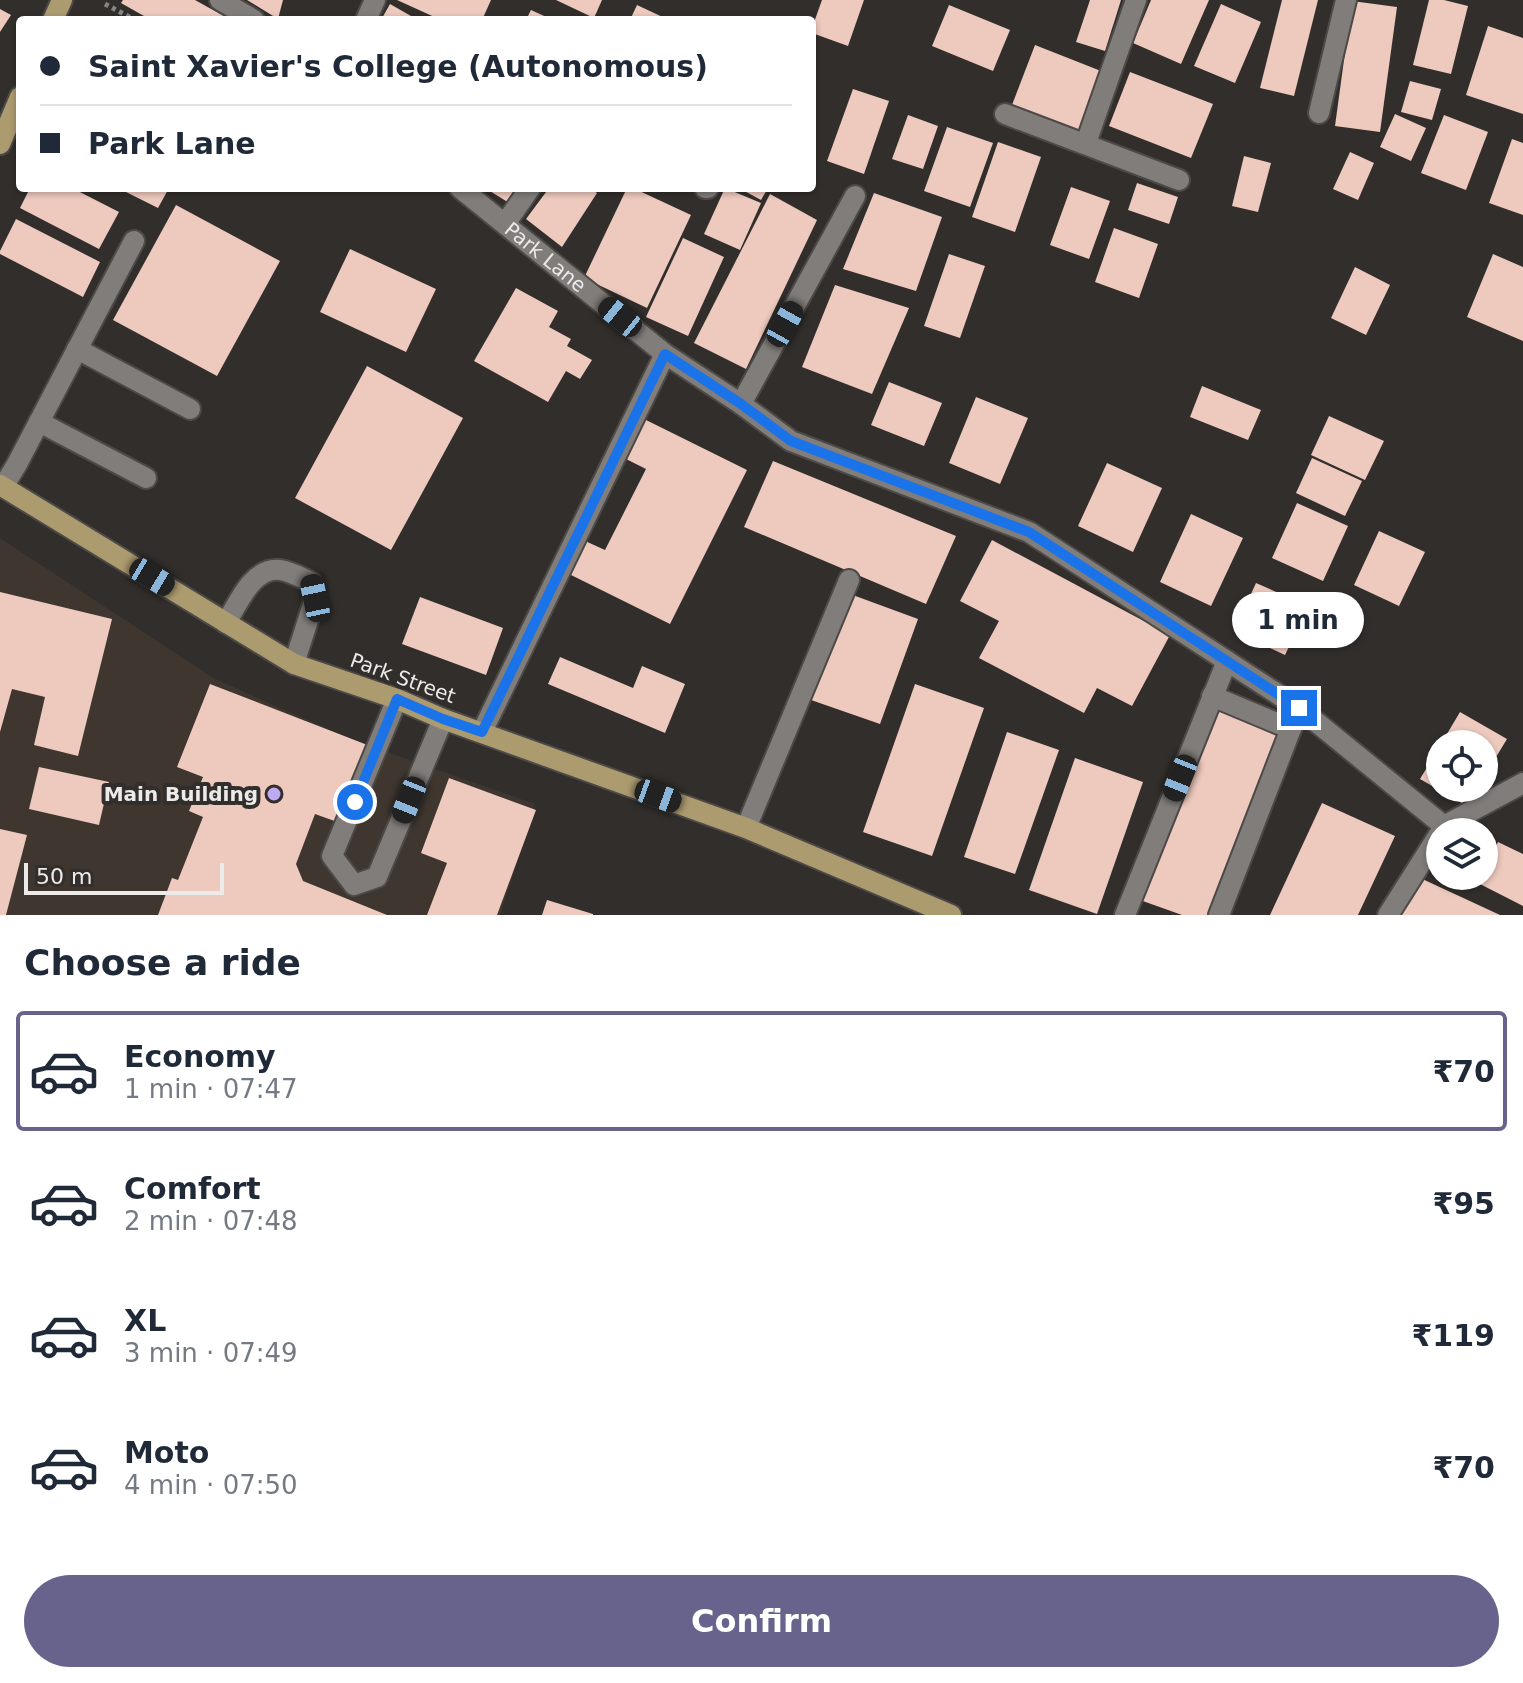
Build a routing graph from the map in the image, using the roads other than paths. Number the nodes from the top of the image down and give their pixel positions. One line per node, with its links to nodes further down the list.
1 (220, 0): 4 (street)
2 (1136, 0): 8 (street)
3 (1346, 0): 6 (street)
4 (247, 16)
5 (16, 106): 9 (main road)
6 (1319, 113)
7 (1005, 114): 8 (street)
8 (1086, 143): 10 (street)
9 (0, 144)
10 (1179, 180)
11 (465, 192): 14 (street, Park Lane)
12 (527, 192): 14 (street)
13 (855, 196): 18 (street)
14 (505, 224): 17 (street, Park Lane)
15 (134, 241): 16 (street)
16 (77, 349): 19 (street); 20 (street)
17 (665, 354): 18 (street, Park Lane); 32 (street)
18 (741, 404): 25 (street, Park Lane)
19 (190, 409)
20 (39, 422): 21 (street); 22 (street)
21 (146, 478)
22 (2, 486): 24 (main road, Park Street)
23 (849, 580): 36 (street)
24 (226, 623): 26 (main road, Park Street); 26 (street)
25 (1227, 661): 27 (street); 29 (street, Park Lane)
26 (294, 664): 28 (main road, Park Street)
27 (1212, 696): 31 (street); 39 (street)
28 (397, 699): 30 (main road, Park Street); 30 (street)
29 (1299, 708): 31 (street); 34 (street, Park Lane)
30 (443, 719): 32 (main road, Park Street)
31 (1291, 729): 40 (street)
32 (482, 732): 36 (main road, Park Street)
33 (1523, 783): 35 (street)
34 (1427, 818)
35 (1464, 818)
36 (746, 828): 38 (main road, Park Street)
37 (1426, 856): 41 (street)
38 (951, 915)
39 (1125, 915)
40 (1219, 915)
41 (1388, 915)

